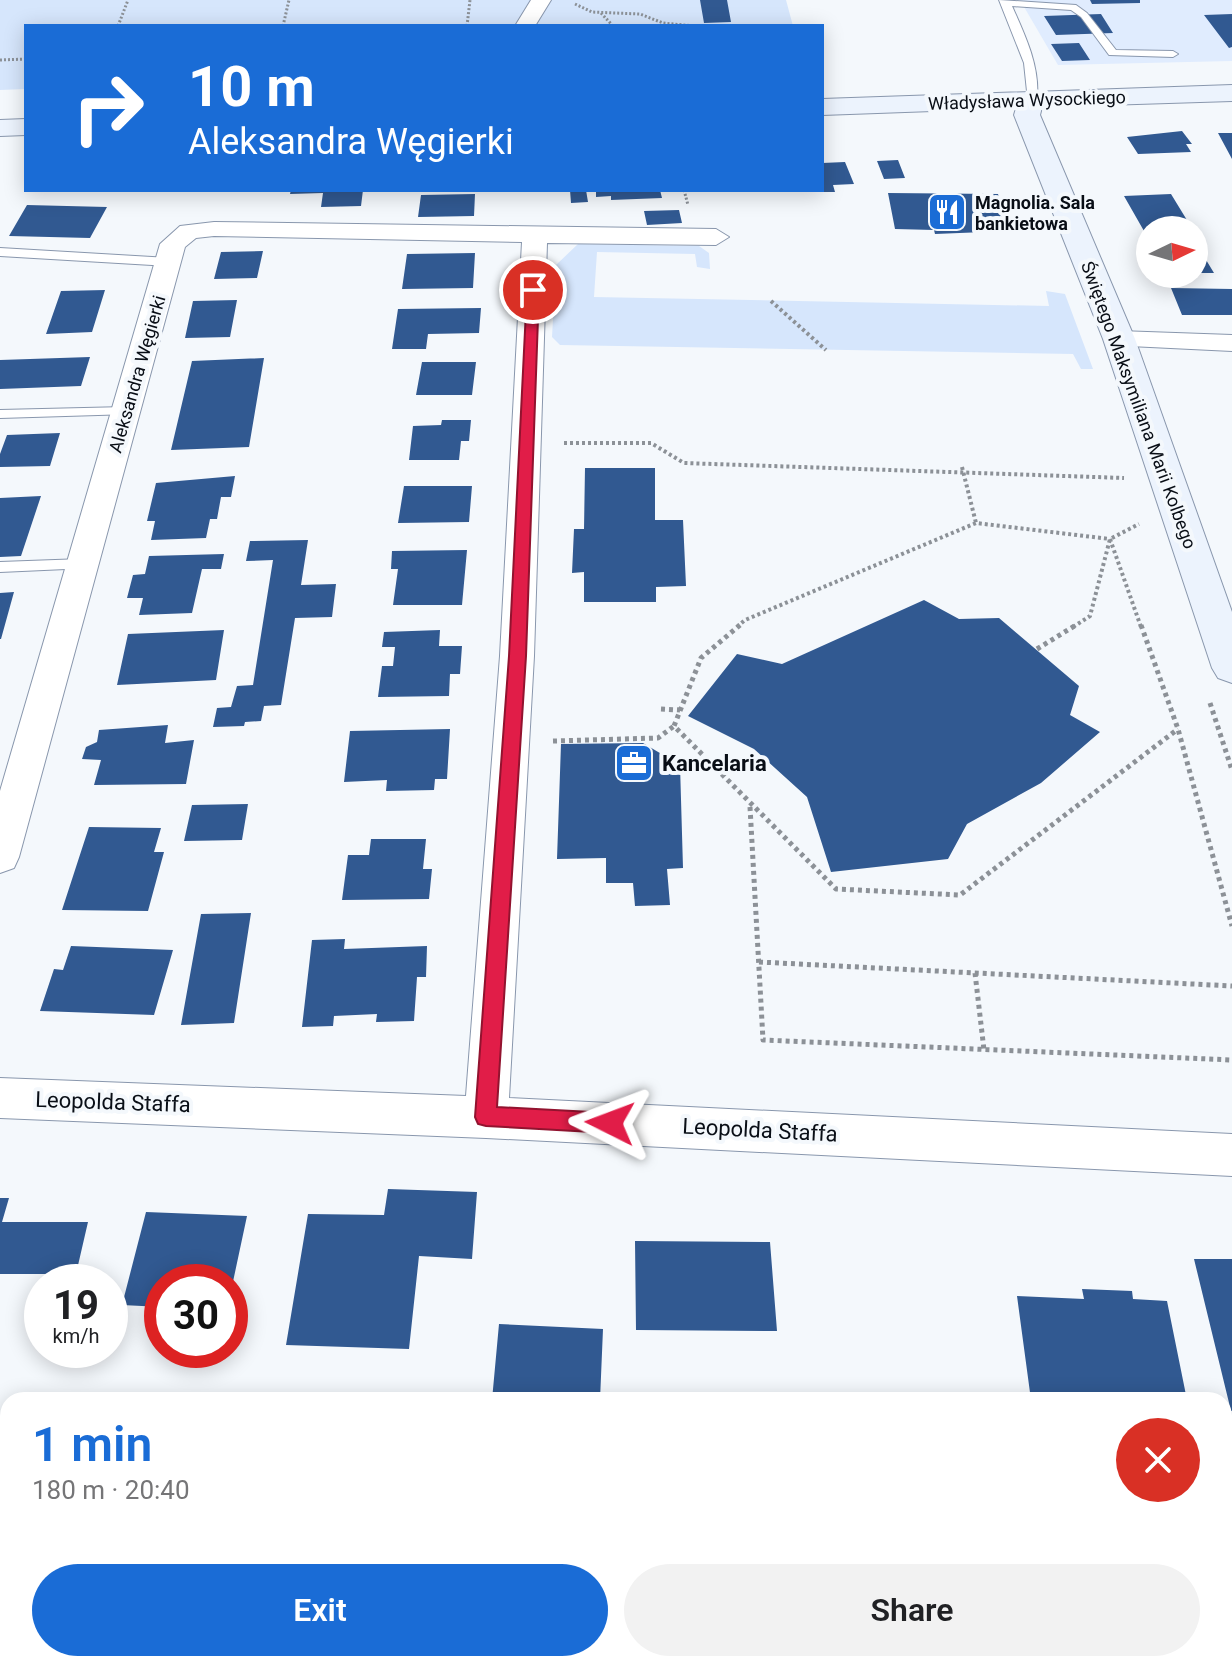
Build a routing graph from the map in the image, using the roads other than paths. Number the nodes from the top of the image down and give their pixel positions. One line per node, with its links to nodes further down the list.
1 (541, 0): 3 (street)
2 (1004, 2): 4 (lane); 6 (lane)
3 (526, 24)
4 (1173, 54)
5 (1232, 93): 6 (street, Władysława Wysockiego)
6 (1032, 99): 7 (street, Władysława Wysockiego); 14 (street, Świętego Maksymiliana Marii Kolbego)
7 (824, 107)
8 (24, 127): 9 (street)
9 (0, 128)
10 (535, 235): 11 (street, Aleksandra Węgierki); 13 (street, Aleksandra Węgierki); 23 (street)
11 (716, 237)
12 (0, 252): 13 (lane)
13 (169, 262): 16 (street, Aleksandra Węgierki)
14 (1119, 339): 15 (street); 20 (street, Świętego Maksymiliana Marii Kolbego)
15 (1232, 343)
16 (126, 411): 17 (lane); 18 (street, Aleksandra Węgierki)
17 (0, 414)
18 (83, 564): 19 (lane); 21 (street, Aleksandra Węgierki)
19 (0, 567)
20 (1232, 668)
21 (0, 857)
22 (0, 1098): 23 (street, Leopolda Staffa)
23 (486, 1117): 24 (street, Leopolda Staffa)
24 (1232, 1155)

